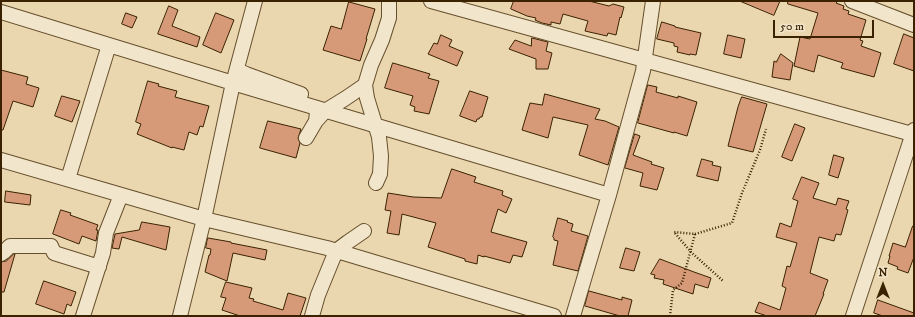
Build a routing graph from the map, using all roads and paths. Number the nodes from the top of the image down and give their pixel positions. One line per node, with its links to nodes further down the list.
1 (255, 1): 10 (street)
2 (389, 1): 11 (street)
3 (431, 1): 9 (street)
4 (653, 1): 9 (street)
5 (852, 1): 7 (street)
6 (1, 12): 8 (street)
7 (914, 25)
8 (109, 45): 10 (street); 19 (street)
9 (645, 60): 16 (street); 22 (street)
10 (235, 77): 12 (street); 23 (street)
11 (364, 85): 12 (street); 13 (street)
12 (322, 109): 13 (street); 17 (street)
13 (374, 120): 14 (street); 20 (street); 22 (street)
14 (408, 129)
15 (766, 129): 25 (path)
16 (913, 132): 37 (street)
17 (306, 138)
18 (1, 160): 19 (street)
19 (68, 179): 21 (street)
20 (376, 183)
21 (121, 195): 23 (street); 29 (street)
22 (609, 195): 35 (street)
23 (204, 219): 26 (street); 32 (street)
24 (364, 231): 26 (street)
25 (695, 234): 27 (path); 27 (path)
26 (336, 251): 33 (street); 34 (street)
27 (691, 252): 30 (path); 36 (path)
28 (1, 254): 29 (street)
29 (99, 267): 31 (street)
30 (723, 281)
31 (83, 316)
32 (180, 316)
33 (312, 316)
34 (554, 316)
35 (572, 316)
36 (670, 316)
37 (852, 316)

